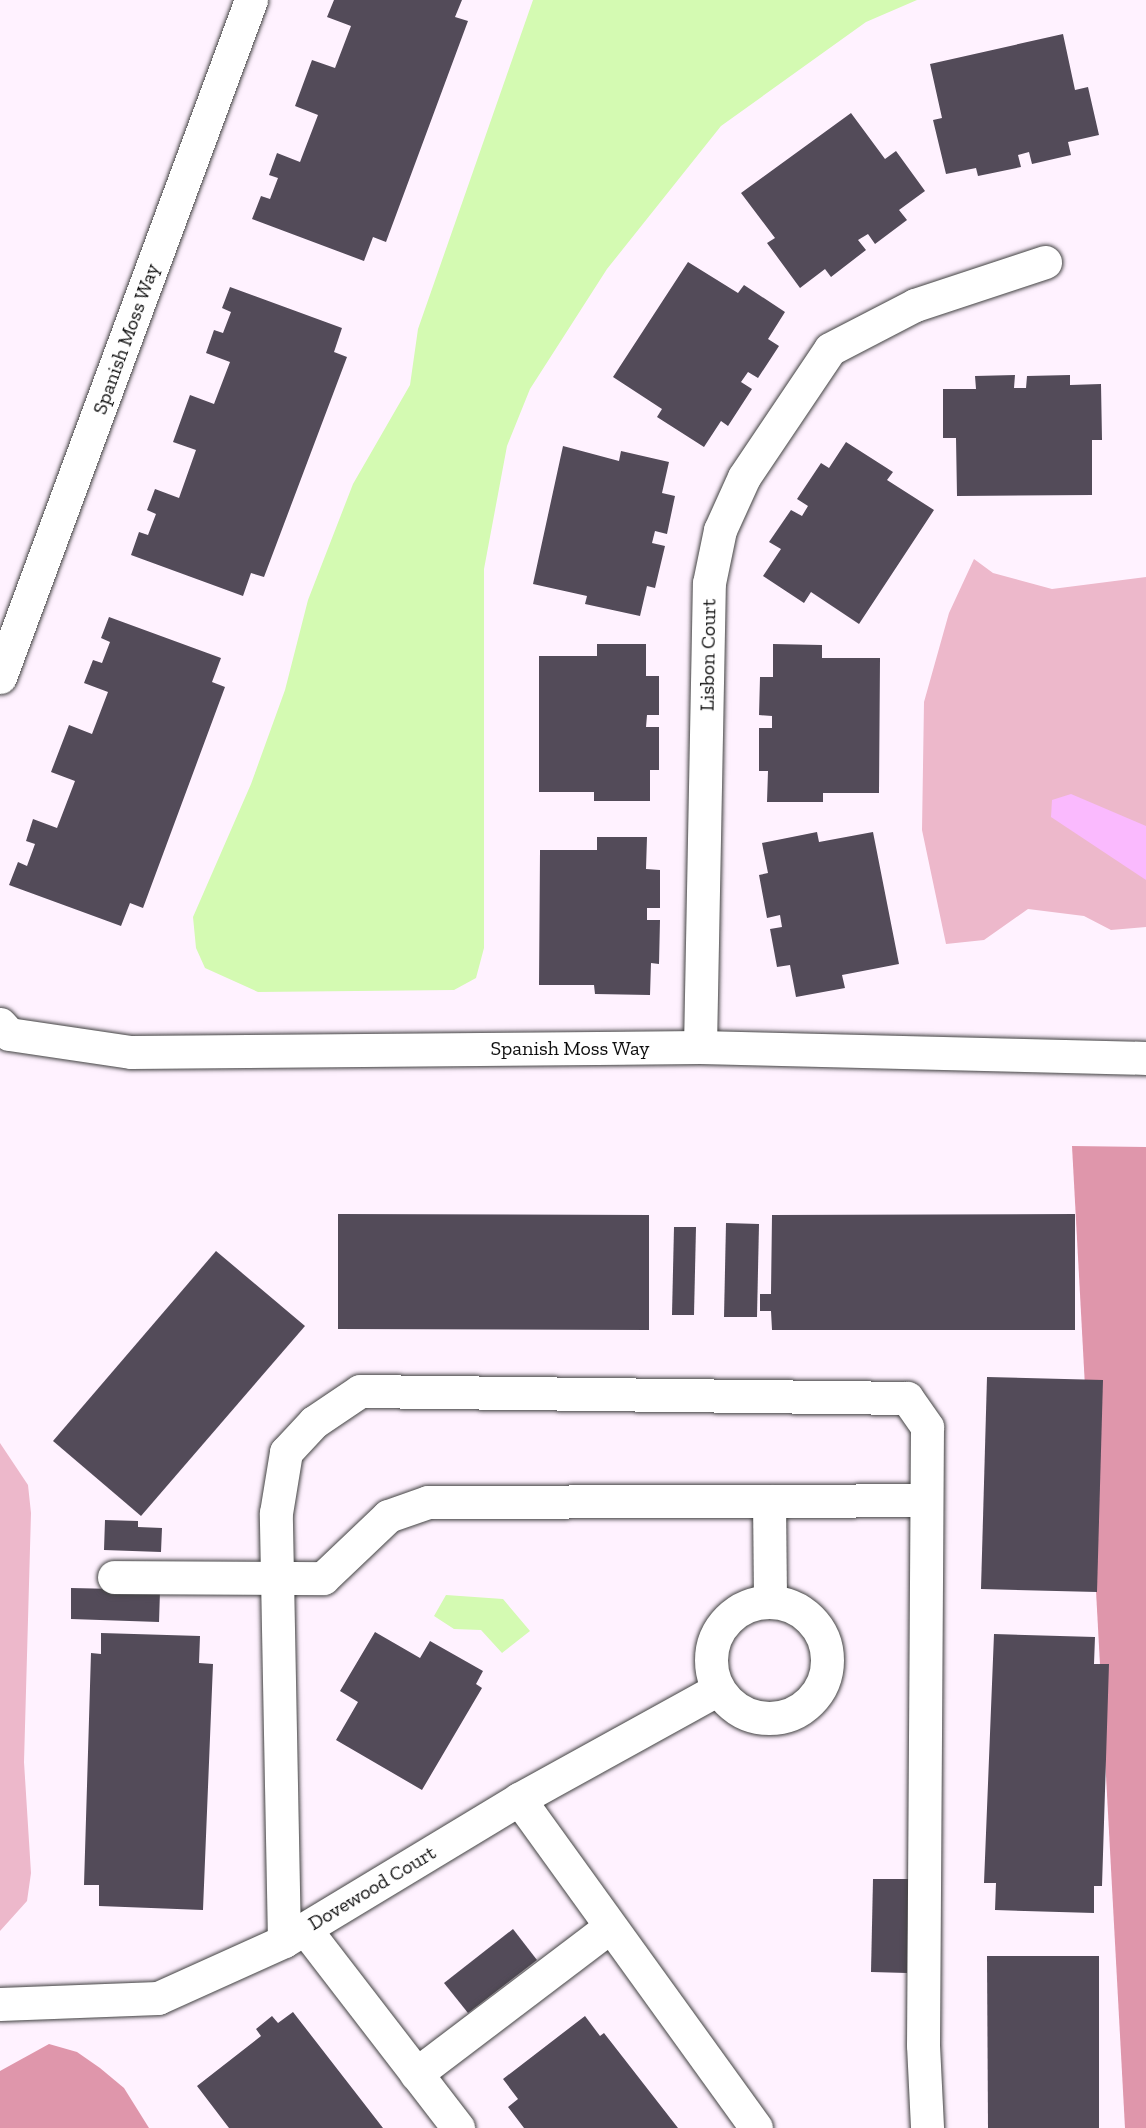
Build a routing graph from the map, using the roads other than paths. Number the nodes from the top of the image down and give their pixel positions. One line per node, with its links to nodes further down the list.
1 (251, 0): 3 (street, Spanish Moss Way)
2 (1045, 262): 5 (street, Lisbon Court)
3 (0, 677)
4 (0, 1024): 5 (street, Spanish Moss Way)
5 (700, 1047): 6 (street, Spanish Moss Way)
6 (1146, 1058)
7 (927, 1500): 8 (street); 9 (street); 20 (street)
8 (769, 1501): 9 (street); 11 (street)
9 (277, 1576): 10 (street); 15 (street)
10 (114, 1577)
11 (770, 1602): 12 (street); 12 (street)
12 (718, 1689): 13 (street, Dovewood Court)
13 (519, 1799): 14 (street); 15 (street, Dovewood Court)
14 (610, 1928): 17 (street); 19 (street)
15 (295, 1935): 16 (street, Dovewood Court); 17 (street)
16 (0, 2004)
17 (416, 2074): 18 (street)
18 (458, 2128)
19 (756, 2128)
20 (927, 2128)

